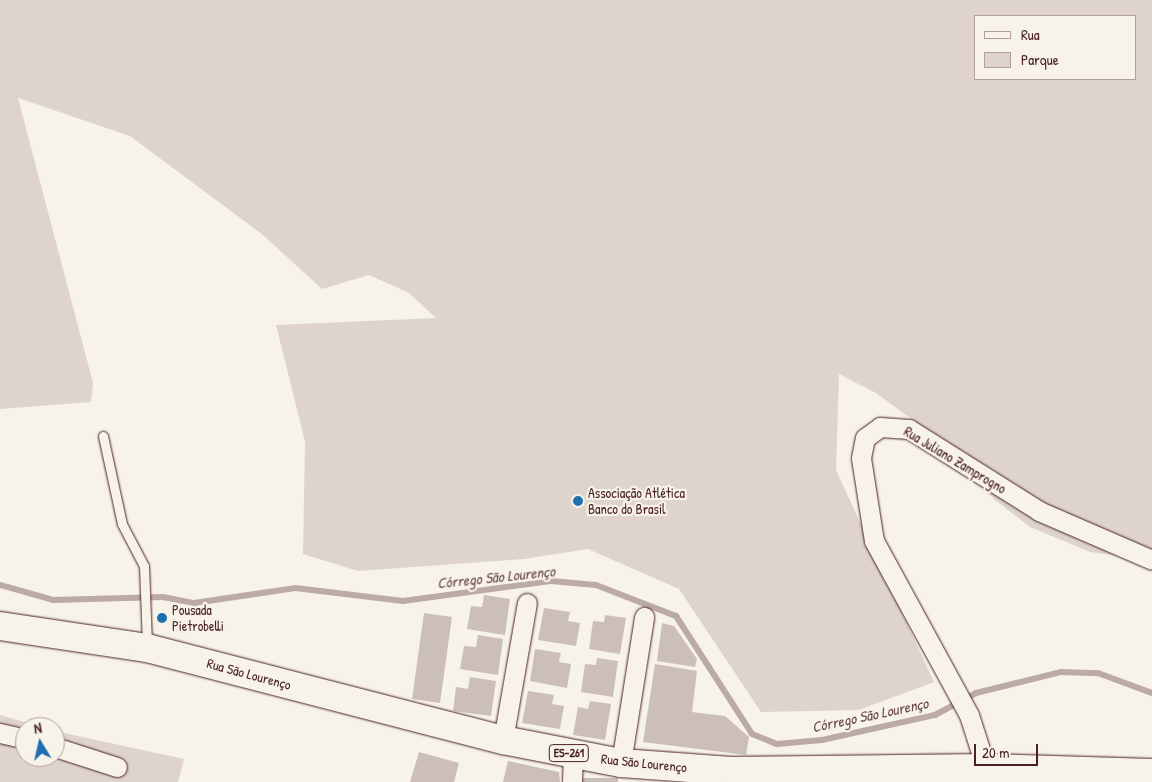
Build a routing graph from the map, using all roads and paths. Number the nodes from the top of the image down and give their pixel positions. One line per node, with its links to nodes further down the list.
1 (103, 436): 6 (lane)
2 (1152, 560): 14 (street, Rua Juliano Zamprogno)
3 (527, 603): 9 (street)
4 (644, 617): 12 (street)
5 (0, 626): 6 (main road, Rua São Lourenço / ES-261)
6 (147, 648): 9 (main road, Rua São Lourenço / ES-261)
7 (0, 733): 8 (street)
8 (15, 737)
9 (503, 740): 11 (main road, Rua São Lourenço / ES-261)
10 (65, 750): 13 (street)
11 (573, 753): 12 (main road, Rua São Lourenço / ES-261); 16 (street)
12 (621, 762): 14 (main road, Rua São Lourenço / ES-261)
13 (117, 767)
14 (986, 768): 15 (main road, Rua São Lourenço / ES-261)
15 (1152, 773)
16 (572, 782)

